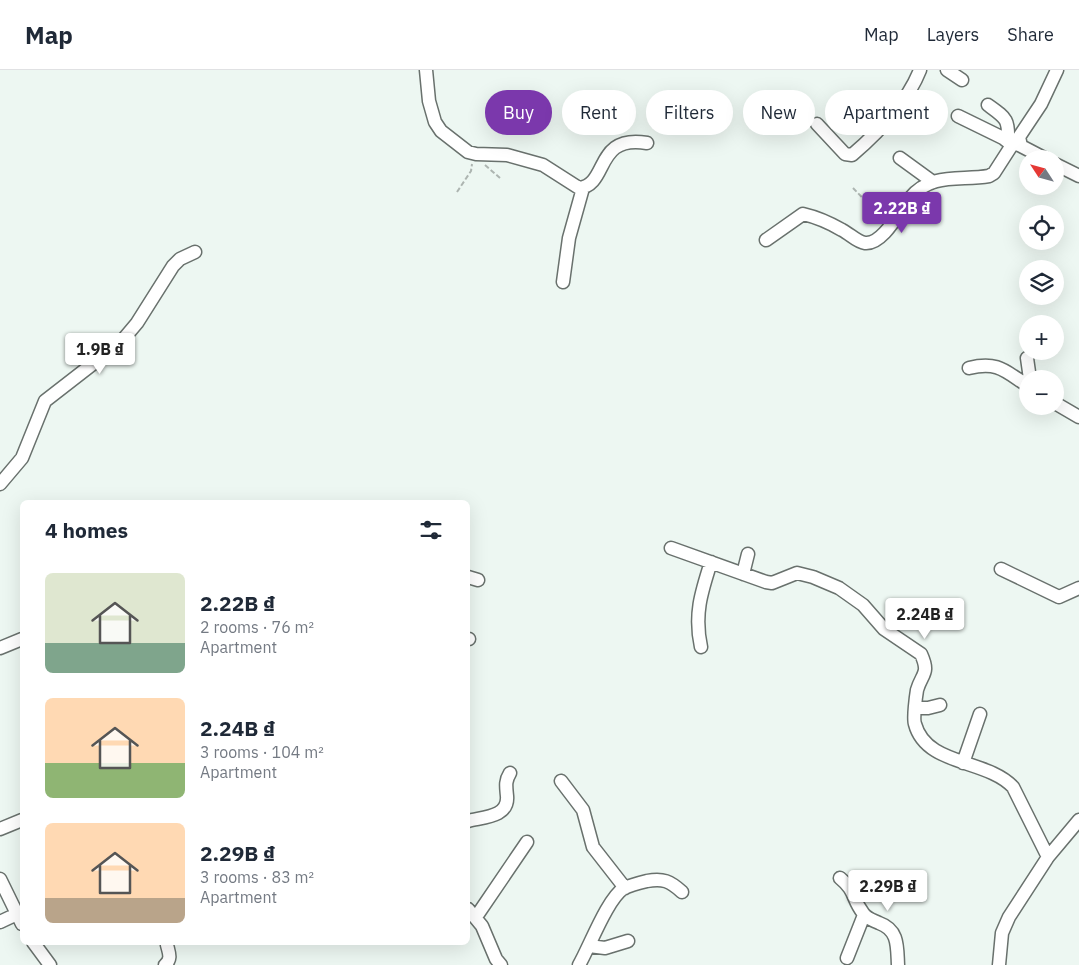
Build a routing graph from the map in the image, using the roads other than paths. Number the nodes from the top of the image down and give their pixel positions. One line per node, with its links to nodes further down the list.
1 (426, 70): 16 (street)
2 (920, 70): 8 (street)
3 (947, 70): 5 (street)
4 (1057, 70): 10 (street)
5 (962, 80)
6 (988, 105): 10 (street)
7 (958, 116): 10 (street)
8 (817, 124)
9 (647, 143): 16 (street)
10 (1014, 144): 11 (street); 15 (street)
11 (1027, 150)
12 (900, 158): 15 (street)
13 (1064, 168): 14 (street)
14 (1079, 176)
15 (933, 182): 17 (street)
16 (583, 188): 19 (street)
17 (766, 240)
18 (195, 252): 24 (street)
19 (563, 282)
20 (969, 368): 21 (street)
21 (1019, 380)
22 (1064, 408): 23 (street)
23 (1079, 416)
24 (0, 484)
25 (671, 548): 27 (street)
26 (748, 554): 29 (street)
27 (711, 562): 29 (street); 32 (street)
28 (1001, 569): 30 (street)
29 (743, 574): 35 (street)
30 (1079, 588)
31 (20, 640): 33 (street)
32 (702, 647)
33 (0, 648)
34 (940, 705): 35 (street)
35 (915, 708): 37 (street)
36 (980, 714): 37 (street)
37 (963, 763): 45 (street)
38 (510, 773): 42 (street)
39 (561, 781): 48 (street)
40 (1079, 820): 45 (street)
41 (20, 821): 43 (street)
42 (470, 821)
43 (0, 829)
44 (527, 842): 50 (street)
45 (1048, 857): 64 (street)
46 (840, 878): 51 (street)
47 (0, 879): 52 (street)
48 (625, 888): 49 (street); 57 (street)
49 (682, 892)
50 (472, 913): 61 (street)
51 (864, 915): 58 (street); 63 (street)
52 (20, 919): 53 (street)
53 (0, 922)
54 (628, 941): 57 (street)
55 (36, 945): 59 (street)
56 (167, 945): 60 (street)
57 (589, 946): 62 (street)
58 (847, 958)
59 (50, 965)
60 (165, 965)
61 (502, 965)
62 (578, 965)
63 (898, 965)
64 (999, 965)

